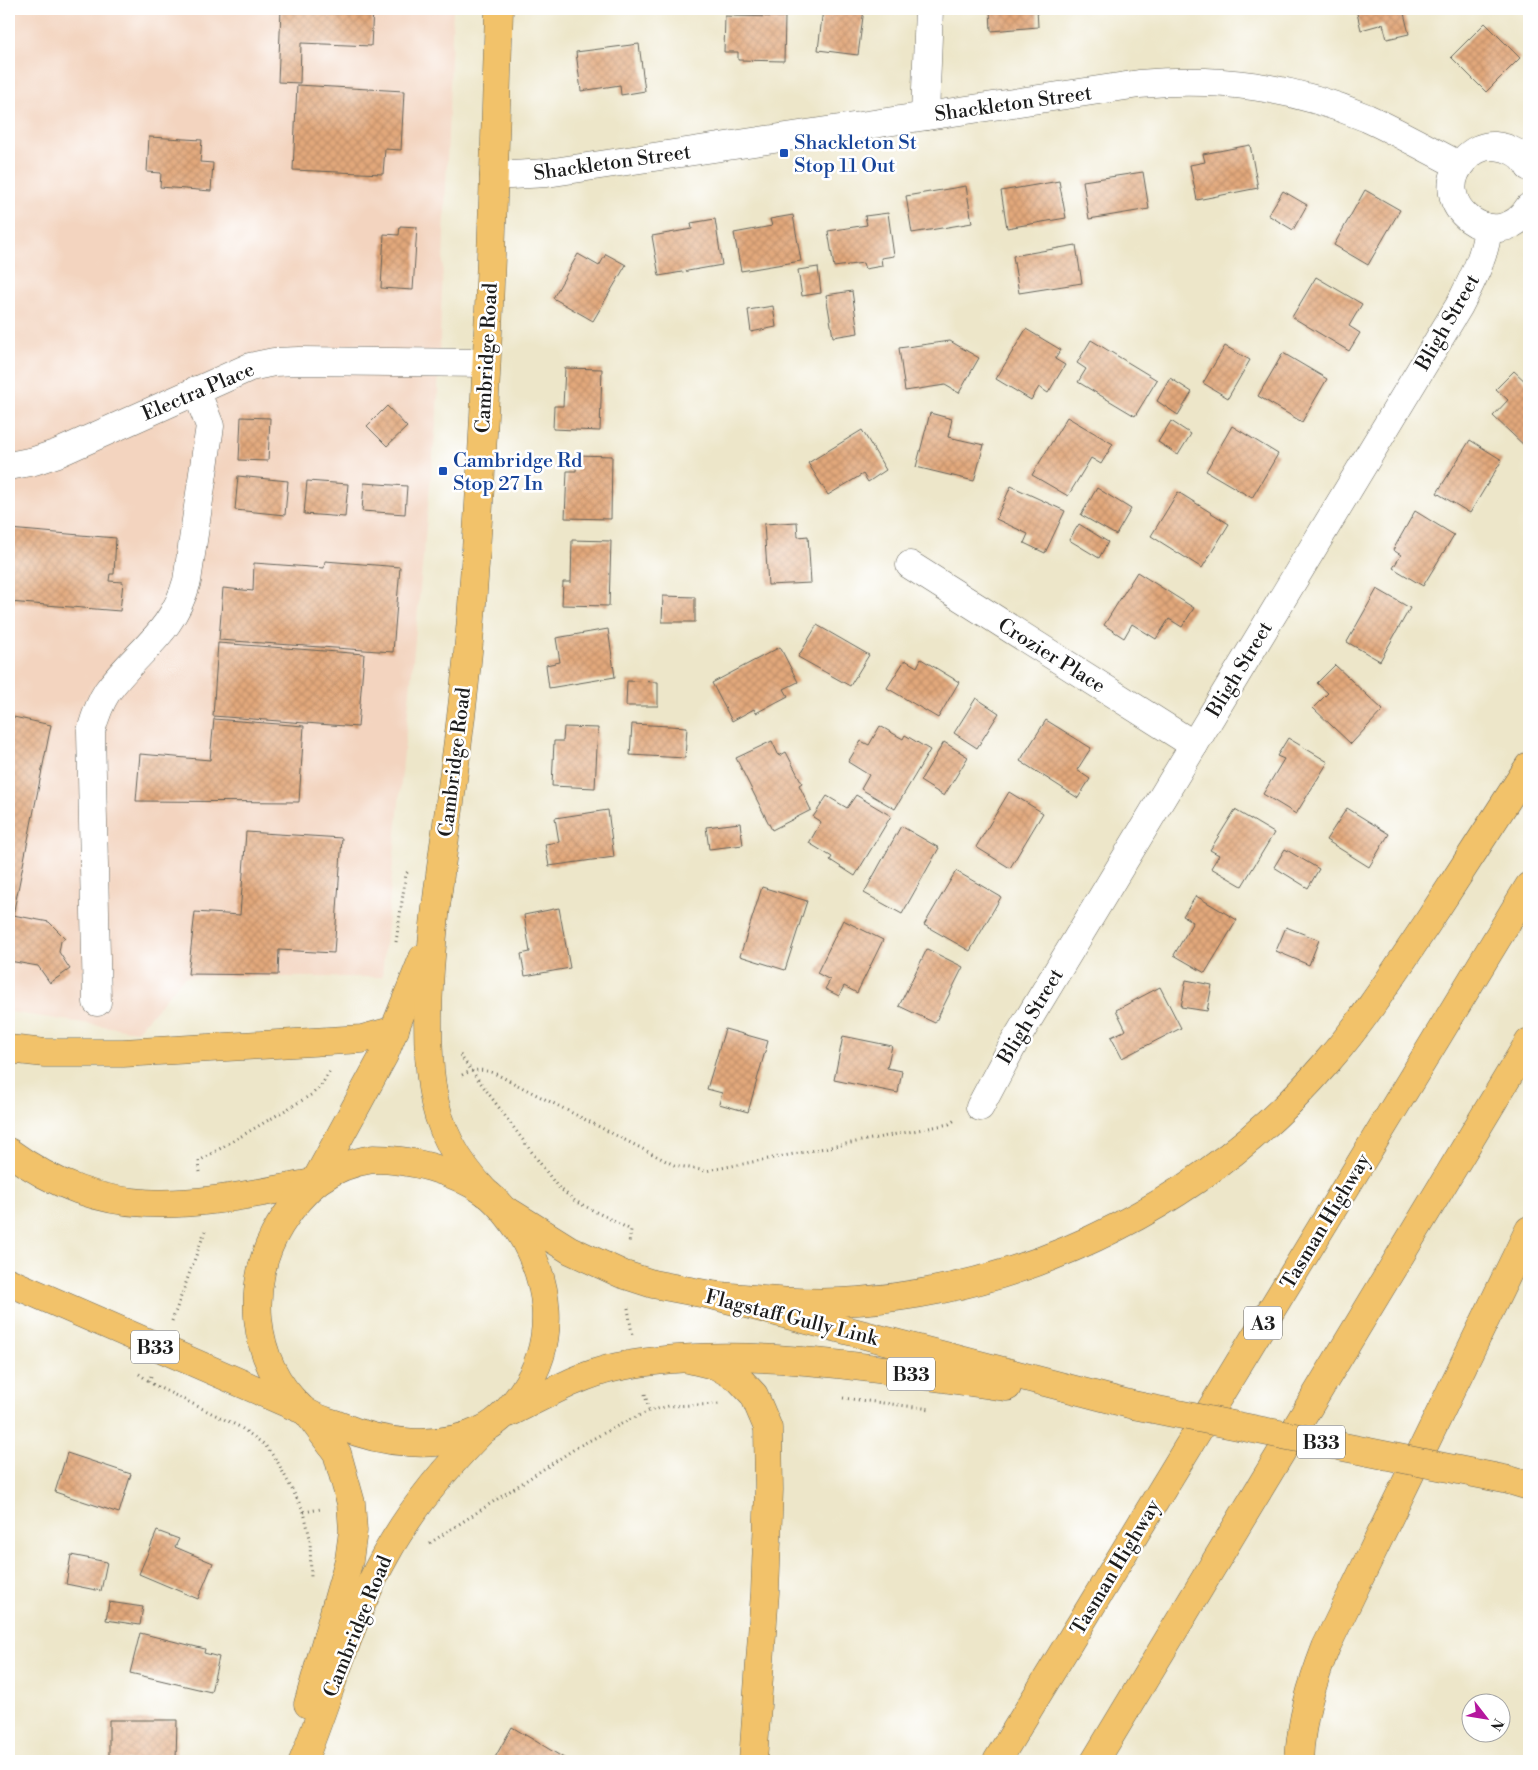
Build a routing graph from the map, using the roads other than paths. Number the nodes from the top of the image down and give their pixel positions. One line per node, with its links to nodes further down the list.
1 (499, 9): 6 (main road, Cambridge Road)
2 (929, 9): 3 (street)
3 (924, 116): 5 (street, Shackleton Street); 6 (street, Shackleton Street)
4 (1529, 164): 5 (street)
5 (1459, 165): 8 (street)
6 (494, 176): 9 (main road, Cambridge Road)
7 (1529, 207): 8 (street)
8 (1488, 228): 13 (street, Bligh Street)
9 (486, 363): 10 (street, Electra Place); 16 (main road, Cambridge Road)
10 (196, 390): 11 (street, Electra Place); 17 (street)
11 (9, 466)
12 (910, 565): 13 (street, Crozier Place)
13 (1194, 744): 21 (street, Bligh Street)
14 (1529, 766): 27 (main road)
15 (1529, 886): 36 (main road, Tasman Highway / A3)
16 (435, 916): 18 (main road, Cambridge Road); 24 (main road, Cambridge Road)
17 (97, 1002)
18 (396, 1030): 20 (main road); 23 (main road, Cambridge Road)
19 (1529, 1042): 37 (main road)
20 (9, 1049)
21 (980, 1106)
22 (9, 1152): 23 (main road, B33)
23 (314, 1182): 24 (main road, B33); 30 (main road, Cambridge Road)
24 (491, 1197): 27 (main road, Flagstaff Gully Link / B33); 31 (main road, Cambridge Road)
25 (1529, 1230): 38 (main road)
26 (9, 1282): 30 (main road, B33)
27 (711, 1295): 29 (main road, Flagstaff Gully Link / B33)
28 (688, 1359): 29 (main road, Flagstaff Gully Link / B33); 31 (main road, Flagstaff Gully Link / B33); 35 (main road)
29 (1133, 1405): 32 (main road, Flagstaff Gully Link / B33, bridge)
30 (305, 1411): 31 (main road, B33); 33 (main road, Cambridge Road)
31 (492, 1424): 34 (main road, Cambridge Road)
32 (1522, 1482)
33 (292, 1761)
34 (303, 1761)
35 (753, 1761)
36 (997, 1761)
37 (1096, 1761)
38 (1299, 1761)

